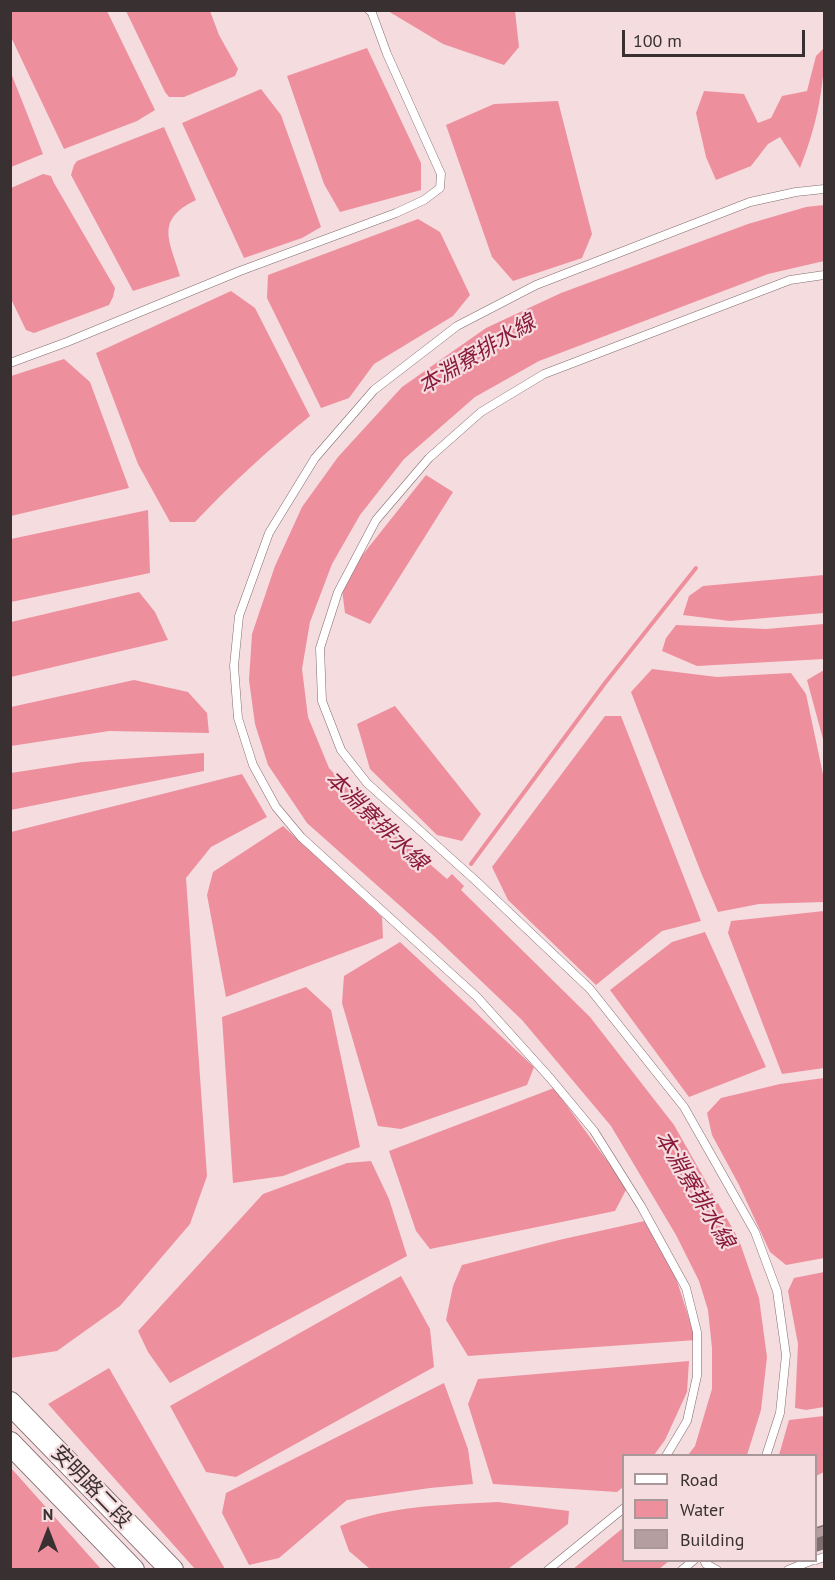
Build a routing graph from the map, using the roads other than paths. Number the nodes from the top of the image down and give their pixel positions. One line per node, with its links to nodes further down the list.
1 (369, 10): 4 (lane)
2 (825, 189): 7 (lane)
3 (825, 275): 8 (lane)
4 (10, 363)
5 (14, 1407): 12 (main road, 安明路二段)
6 (10, 1443): 11 (main road, 安明路二段)
7 (667, 1454)
8 (766, 1454)
9 (622, 1510): 13 (lane)
10 (808, 1562): 14 (lane)
11 (133, 1569)
12 (172, 1569)
13 (548, 1569)
14 (788, 1569)

